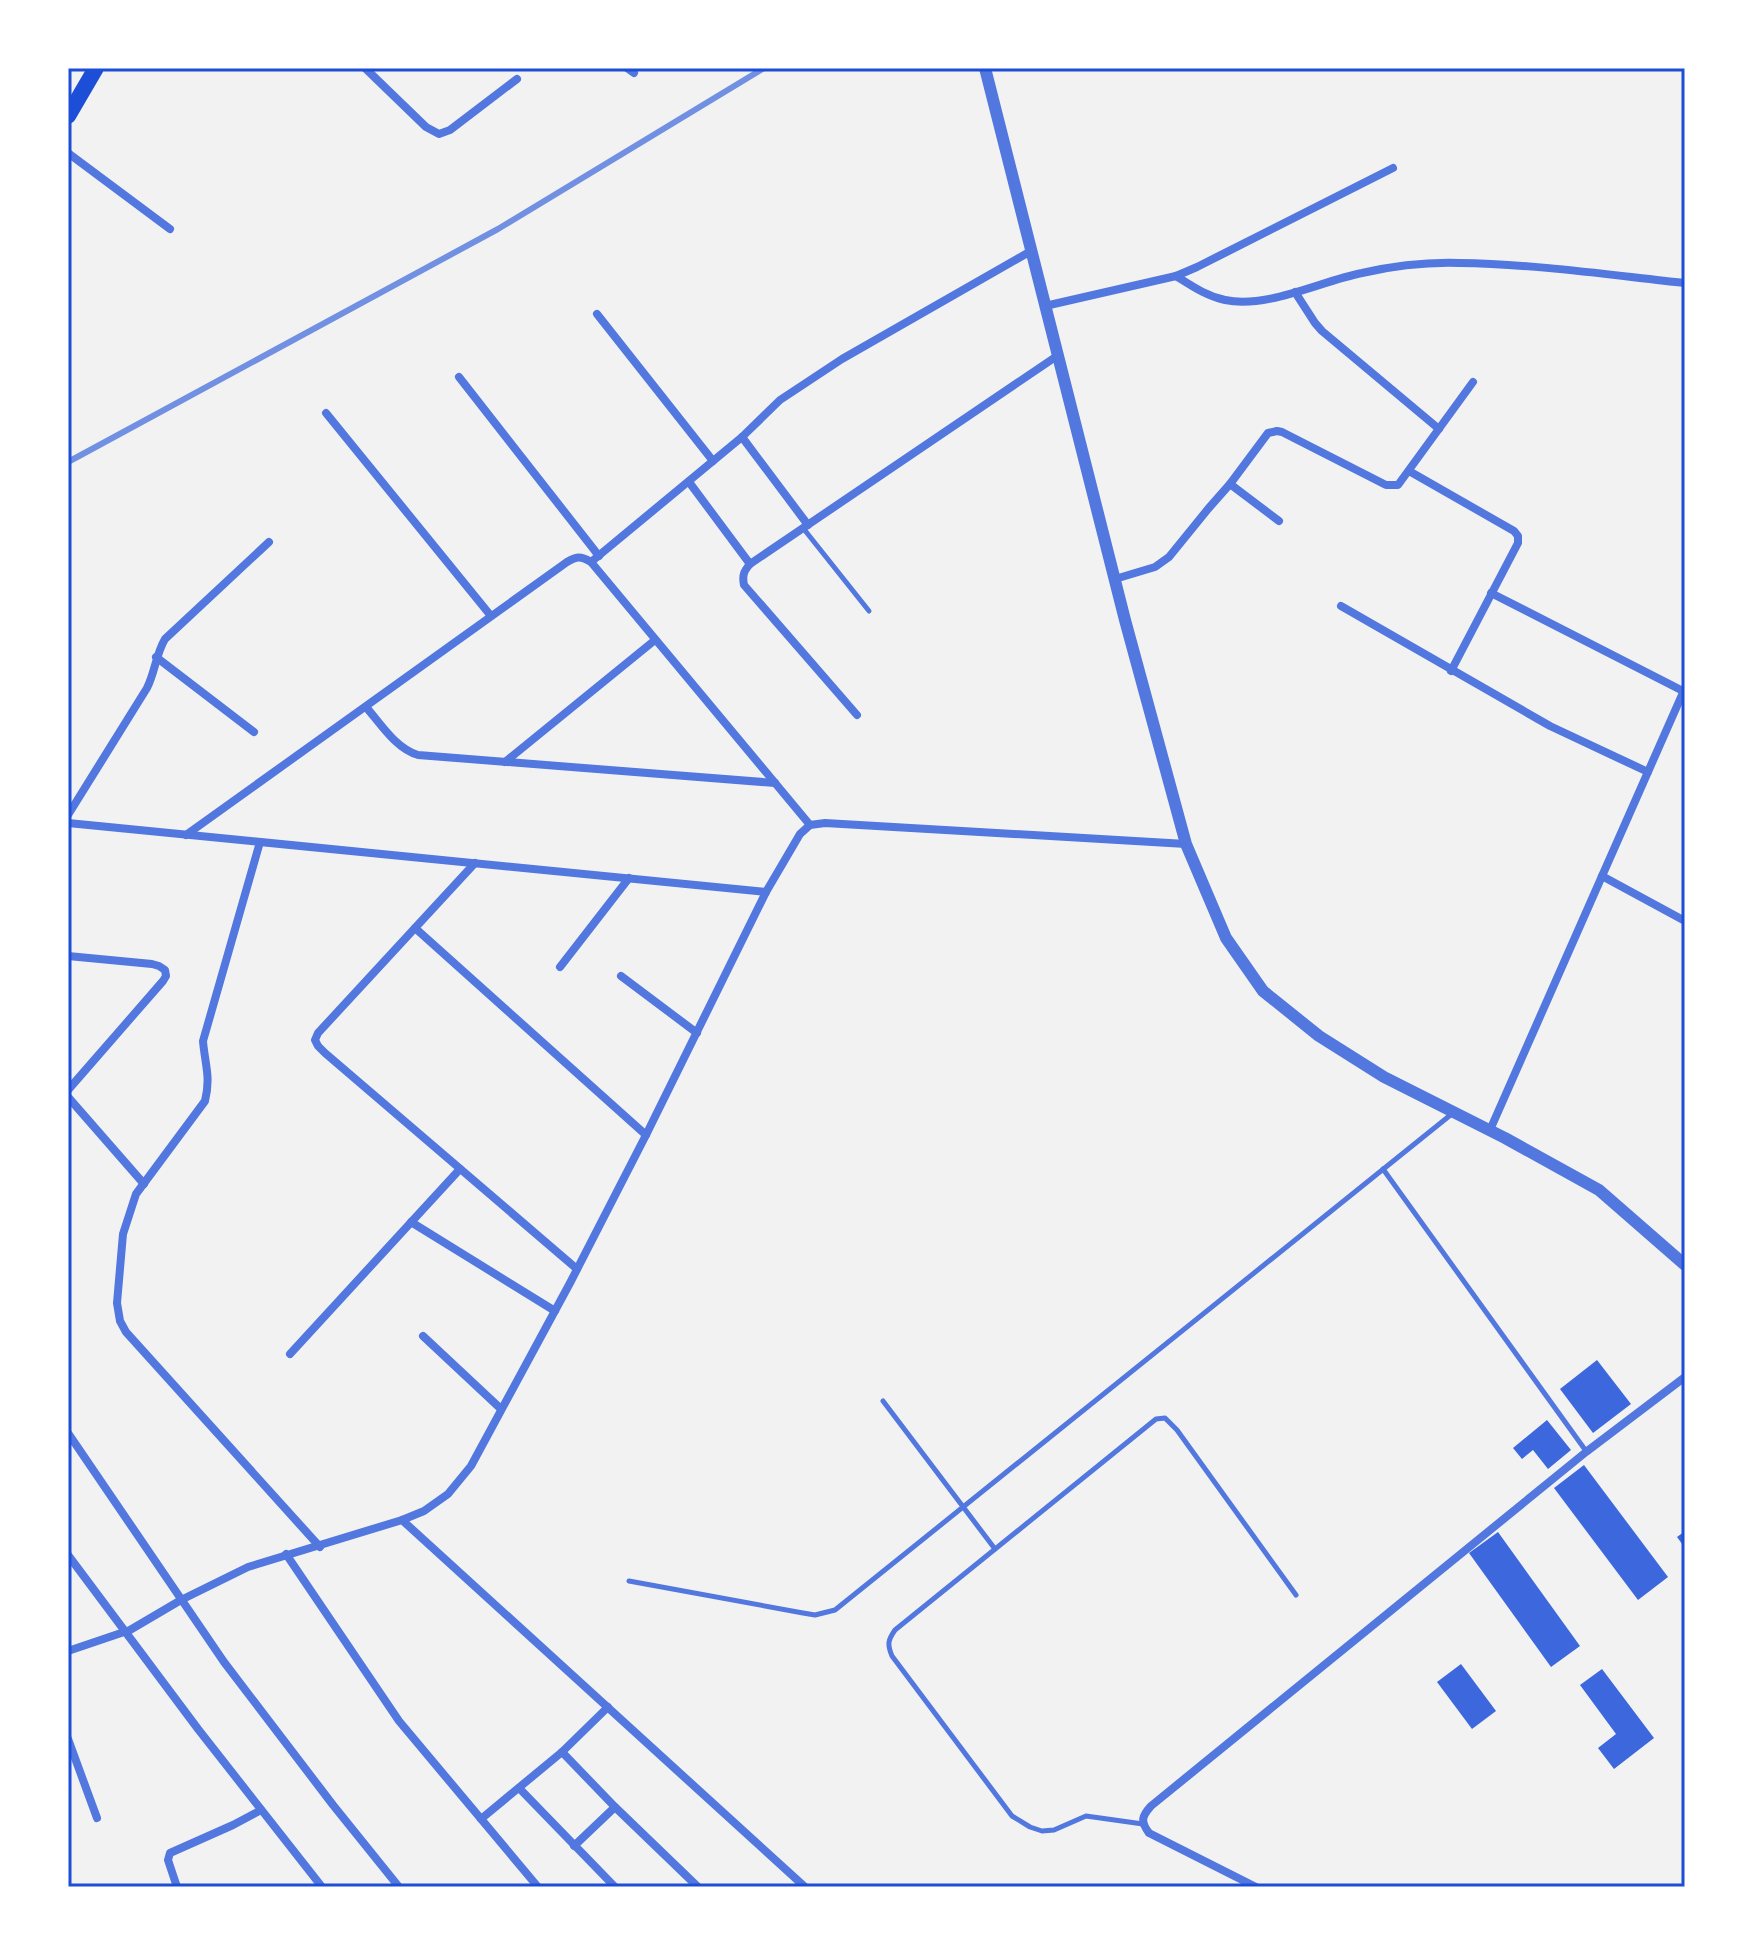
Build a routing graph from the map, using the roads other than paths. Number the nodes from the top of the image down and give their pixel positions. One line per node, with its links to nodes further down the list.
1 (96, 68): 5 (main road)
2 (365, 68): 4 (street)
3 (985, 68): 9 (street)
4 (517, 79)
5 (68, 116)
6 (68, 153): 8 (street)
7 (1393, 168): 10 (street)
8 (170, 229)
9 (1031, 251): 13 (street); 20 (street)
10 (1176, 276): 12 (street); 13 (street)
11 (1685, 283): 12 (street)
12 (1295, 292): 19 (street)
13 (1045, 306): 15 (street)
14 (597, 314): 21 (street)
15 (1057, 356): 26 (street); 30 (street)
16 (459, 377): 28 (street)
17 (1473, 382): 19 (street)
18 (326, 413): 34 (street)
19 (1439, 429): 22 (street)
20 (742, 437): 21 (street); 26 (street)
21 (713, 461): 23 (street)
22 (1409, 471): 24 (street); 31 (street)
23 (689, 482): 28 (street); 29 (street)
24 (1230, 484): 25 (street); 30 (street)
25 (1279, 521)
26 (806, 526): 29 (street); 33 (lane)
27 (269, 542): 36 (street)
28 (595, 559): 34 (street); 35 (street)
29 (750, 564): 41 (street)
30 (1115, 579): 51 (street)
31 (1491, 593): 37 (street); 38 (street)
32 (1341, 606): 37 (street)
33 (869, 611)
34 (491, 616): 39 (street)
35 (655, 640): 43 (street); 45 (street)
36 (156, 657): 42 (street); 46 (street)
37 (1451, 671): 44 (street)
38 (1684, 690): 40 (street)
39 (366, 707): 43 (street); 49 (street)
40 (1681, 707): 44 (street)
41 (857, 715)
42 (254, 732)
43 (504, 762): 45 (street)
44 (1648, 772): 53 (street)
45 (775, 783): 48 (street)
46 (68, 815)
47 (68, 823): 49 (street)
48 (810, 825): 51 (street); 55 (street)
49 (186, 835): 50 (street)
50 (260, 842): 52 (street); 69 (street)
51 (1186, 844): 64 (street)
52 (475, 863): 54 (street); 57 (street)
53 (1602, 876): 56 (street); 65 (street)
54 (629, 878): 55 (street); 59 (street)
55 (766, 892): 61 (street)
56 (1685, 921)
57 (415, 928): 66 (street); 67 (street)
58 (68, 956): 62 (street)
59 (560, 967)
60 (621, 976): 61 (street)
61 (697, 1033): 66 (street)
62 (68, 1090)
63 (68, 1097): 69 (street)
64 (1454, 1112): 65 (street); 68 (lane)
65 (1490, 1130): 71 (street)
66 (646, 1135): 72 (street)
67 (460, 1169): 70 (street); 72 (street)
68 (1383, 1169): 80 (lane); 81 (lane)
69 (144, 1184): 83 (street)
70 (411, 1222): 73 (street); 75 (street)
71 (1685, 1265)
72 (577, 1269): 73 (street)
73 (555, 1311): 78 (street)
74 (423, 1336): 78 (street)
75 (290, 1354)
76 (1685, 1377): 80 (street)
77 (883, 1401): 81 (lane)
78 (501, 1409): 82 (street)
79 (68, 1433): 89 (street)
80 (1586, 1452): 100 (street)
81 (962, 1506): 84 (lane); 87 (lane)
82 (402, 1520): 83 (street); 92 (street)
83 (320, 1547): 85 (street)
84 (995, 1549): 88 (lane); 100 (lane)
85 (286, 1554): 89 (street); 99 (street)
86 (68, 1555): 90 (street)
87 (629, 1581)
88 (1296, 1595)
89 (181, 1600): 90 (street); 104 (street)
90 (126, 1631): 91 (street); 97 (street)
91 (68, 1651)
92 (608, 1707): 94 (street); 108 (street)
93 (68, 1739): 98 (street)
94 (562, 1752): 95 (street); 96 (street)
95 (519, 1788): 99 (street); 101 (street)
96 (615, 1807): 101 (street); 107 (street)
97 (261, 1810): 102 (street); 103 (street)
98 (97, 1818)
99 (481, 1819): 105 (street)
100 (1143, 1824): 109 (street)
101 (574, 1846): 106 (street)
102 (177, 1887)
103 (322, 1887)
104 (399, 1887)
105 (538, 1887)
106 (613, 1887)
107 (698, 1887)
108 (805, 1887)
109 (1256, 1887)

